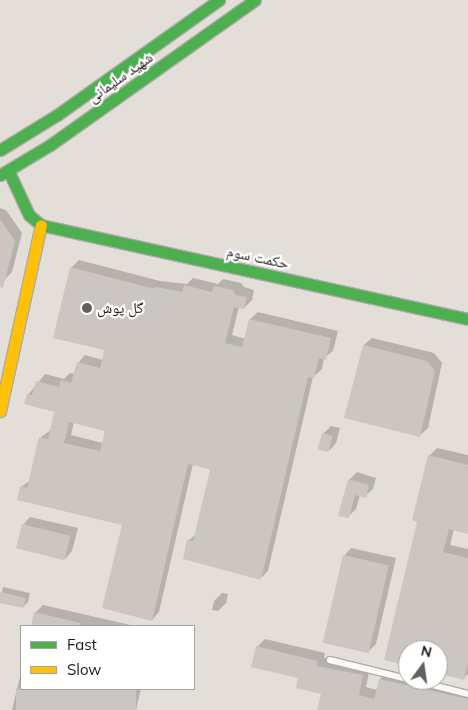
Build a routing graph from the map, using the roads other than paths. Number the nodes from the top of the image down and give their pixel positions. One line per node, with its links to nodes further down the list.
1 (219, 0): 3 (street, شهید سلیمانی)
2 (255, 0): 4 (street, شهید سلیمانی)
3 (0, 150)
4 (4, 174): 5 (street)
5 (41, 225): 6 (street, حکمت سوم); 7 (street)
6 (468, 319)
7 (0, 411)
8 (330, 660): 9 (lane)
9 (398, 677)
10 (448, 689): 11 (lane)
11 (468, 694)

